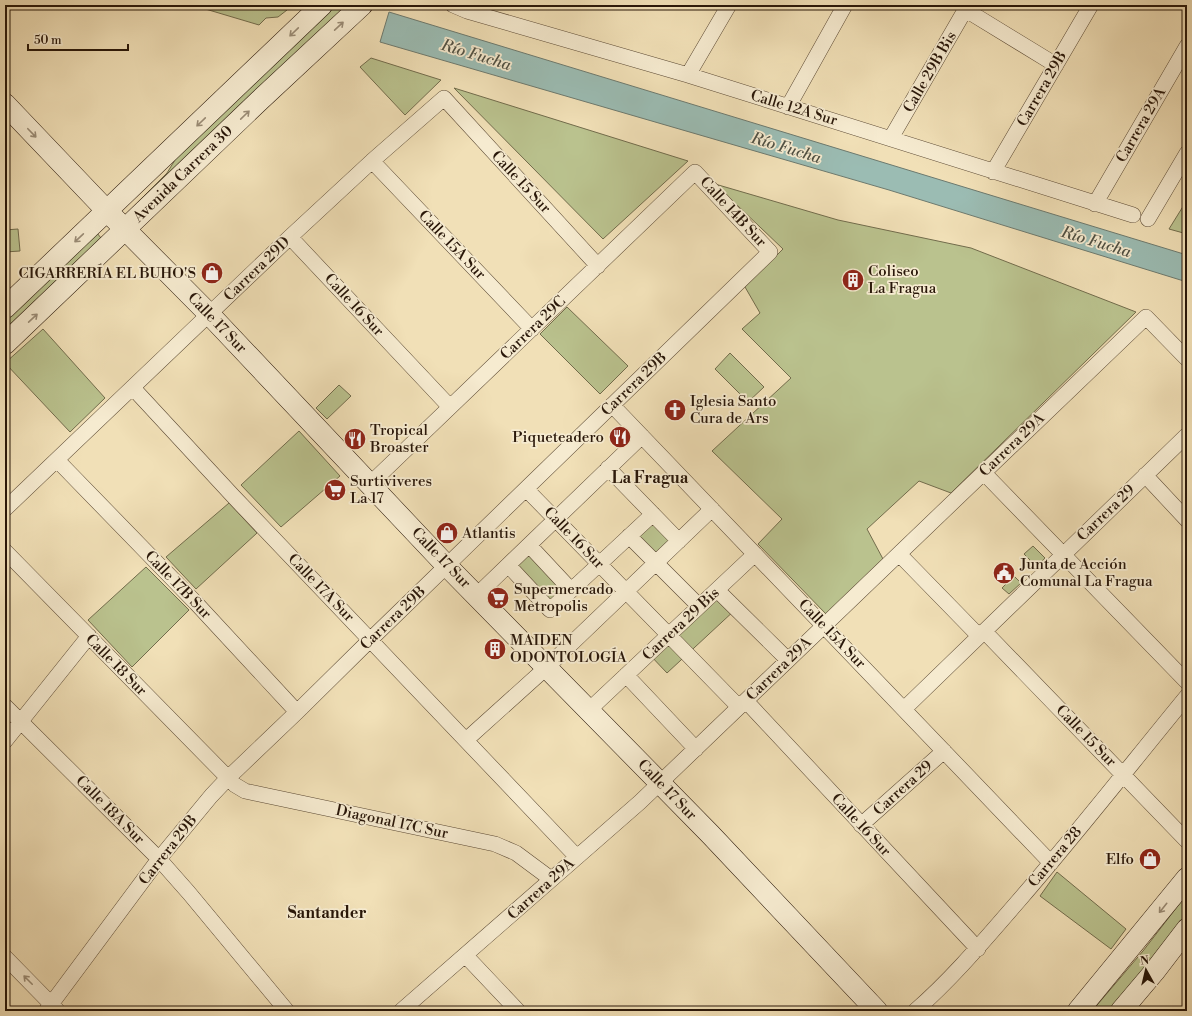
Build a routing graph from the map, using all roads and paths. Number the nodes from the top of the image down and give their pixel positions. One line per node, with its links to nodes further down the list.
1 (322, 5): 20 (street, Avenida Carrera 30, one-way to 20)
2 (362, 5): 23 (street, Avenida Carrera 30, one-way to 2)
3 (453, 5): 10 (street, Calle 12A Sur)
4 (728, 5): 10 (street)
5 (846, 5): 13 (street)
6 (1091, 5): 9 (street, Carrera 29B)
7 (967, 7): 9 (street); 14 (street, Calle 29B Bis)
8 (1187, 46): 19 (street, Carrera 29A)
9 (1056, 65): 18 (street, Carrera 29B)
10 (688, 75): 13 (street, Calle 12A Sur)
11 (444, 98): 16 (street, Carrera 29D); 26 (street, Calle 15 Sur)
12 (5, 104): 20 (street, Calle 17 Sur, one-way to 20)
13 (788, 107): 14 (street, Calle 12A Sur)
14 (891, 138): 18 (street, Calle 12A Sur)
15 (1187, 153): 22 (street)
16 (372, 161): 24 (street, Carrera 29D); 29 (street, Calle 15A Sur)
17 (695, 172): 25 (street, Calle 14B Sur); 26 (street, Carrera 29C)
18 (993, 172): 19 (street, Calle 12A Sur)
19 (1095, 204): 21 (street, Calle 12A Sur)
20 (107, 211): 23 (street, Calle 17 Sur); 27 (street, Avenida Carrera 30, one-way to 27)
21 (1133, 215)
22 (1148, 220)
23 (126, 230): 28 (street, Calle 17 Sur); 30 (street, Avenida Carrera 30, one-way to 23)
24 (290, 237): 28 (street, Carrera 29D); 34 (street, Calle 16 Sur)
25 (770, 252): 33 (street, Carrera 29B)
26 (598, 266): 29 (street, Carrera 29C)
27 (5, 308)
28 (210, 315): 32 (street, Carrera 29D); 41 (street, Calle 17 Sur)
29 (532, 328): 34 (street, Carrera 29C)
30 (5, 344)
31 (1187, 359): 39 (street, Carrera 29A)
32 (133, 388): 37 (street, Carrera 29D); 68 (street, Calle 17A Sur)
33 (612, 405): 36 (street, Calle 15A Sur); 42 (street, Carrera 29B)
34 (450, 407): 41 (street, Carrera 29C)
35 (1187, 435): 40 (street, Carrera 29)
36 (642, 436): 38 (street); 44 (street, Calle 15A Sur)
37 (57, 460): 43 (street, Carrera 29D); 78 (street, Calle 17B Sur)
38 (608, 468): 45 (street); 46 (street)
39 (984, 473): 53 (street, Carrera 29A); 54 (street)
40 (1145, 475): 47 (street); 54 (street, Carrera 29)
41 (370, 484): 57 (street, Calle 17 Sur)
42 (526, 488): 46 (street, Calle 16 Sur); 57 (street, Carrera 29B)
43 (5, 509)
44 (712, 509): 49 (street); 52 (street, Calle 15A Sur)
45 (653, 514): 48 (street); 49 (street)
46 (556, 519): 50 (street); 56 (street, Calle 16 Sur)
47 (1187, 520)
48 (629, 536): 55 (street); 56 (street)
49 (679, 541): 55 (street)
50 (529, 545): 58 (street); 59 (street)
51 (5, 551): 67 (street, Calle 18 Sur)
52 (755, 554): 60 (street, Carrera 29 Bis); 64 (street, Calle 15A Sur)
53 (899, 554): 64 (street, Carrera 29A); 65 (street, Calle 15 Sur)
54 (1063, 554): 65 (street, Carrera 29); 72 (street)
55 (656, 563): 61 (street); 63 (street)
56 (599, 564): 59 (street); 61 (street, Calle 16 Sur)
57 (446, 565): 62 (street, Calle 17 Sur); 68 (street, Carrera 29B)
58 (508, 565): 59 (street); 62 (street)
59 (572, 590)
60 (717, 590): 63 (street, Carrera 29 Bis); 69 (street)
61 (626, 591): 66 (street, Calle 16 Sur); 70 (street)
62 (476, 596): 70 (street, Calle 17 Sur)
63 (699, 606): 66 (street, Carrera 29 Bis)
64 (824, 626): 69 (street, Carrera 29A); 76 (street, Calle 15A Sur)
65 (981, 634): 76 (street, Carrera 29); 84 (street, Calle 15 Sur)
66 (669, 635): 71 (street, Carrera 29 Bis); 74 (street, Calle 16 Sur)
67 (89, 636): 79 (street); 85 (street, Calle 18 Sur)
68 (370, 640): 78 (street, Carrera 29B); 80 (street, Calle 17A Sur)
69 (788, 660): 74 (street, Carrera 29A)
70 (547, 667): 77 (street, Calle 17 Sur); 80 (street)
71 (626, 676): 77 (street, Carrera 29 Bis); 82 (street)
72 (1187, 682)
73 (1187, 696): 84 (street, Carrera 28)
74 (742, 704): 82 (street, Carrera 29A); 87 (street, Calle 16 Sur)
75 (5, 706): 79 (street, Calle 18A Sur)
76 (904, 709): 83 (street, Calle 15A Sur)
77 (589, 710): 86 (street, Calle 17 Sur)
78 (297, 712): 85 (street, Carrera 29B)
79 (21, 722): 81 (street); 90 (street, Calle 18A Sur)
80 (466, 740): 89 (street, Calle 17A Sur)
81 (5, 742)
82 (696, 749): 86 (street, Carrera 29A)
83 (944, 751): 87 (street, Carrera 29); 91 (street, Calle 15A Sur)
84 (1123, 774): 88 (street, Calle 15 Sur); 91 (street, Carrera 28)
85 (228, 778): 90 (street, Carrera 29B); 93 (street, Diagonal 17C Sur)
86 (660, 783): 89 (street, Carrera 29A); 102 (street, Calle 17 Sur)
87 (861, 826): 95 (street, Calle 16 Sur)
88 (1187, 841)
89 (577, 857): 93 (street, Carrera 29A)
90 (159, 859): 98 (street, Carrera 29B); 99 (street, Calle 18A Sur)
91 (1051, 863): 95 (street, Carrera 28)
92 (1187, 878): 104 (street, one-way to 104)
93 (551, 879): 96 (street, Carrera 29A)
94 (1187, 929): 105 (street)
95 (978, 948): 103 (street, Carrera 28)
96 (466, 956): 100 (street, Carrera 29A); 101 (street)
97 (5, 957): 98 (street, one-way to 97)
98 (52, 1009)
99 (287, 1011)
100 (401, 1011)
101 (518, 1011)
102 (877, 1011)
103 (915, 1011)
104 (1078, 1011)
105 (1121, 1011)

